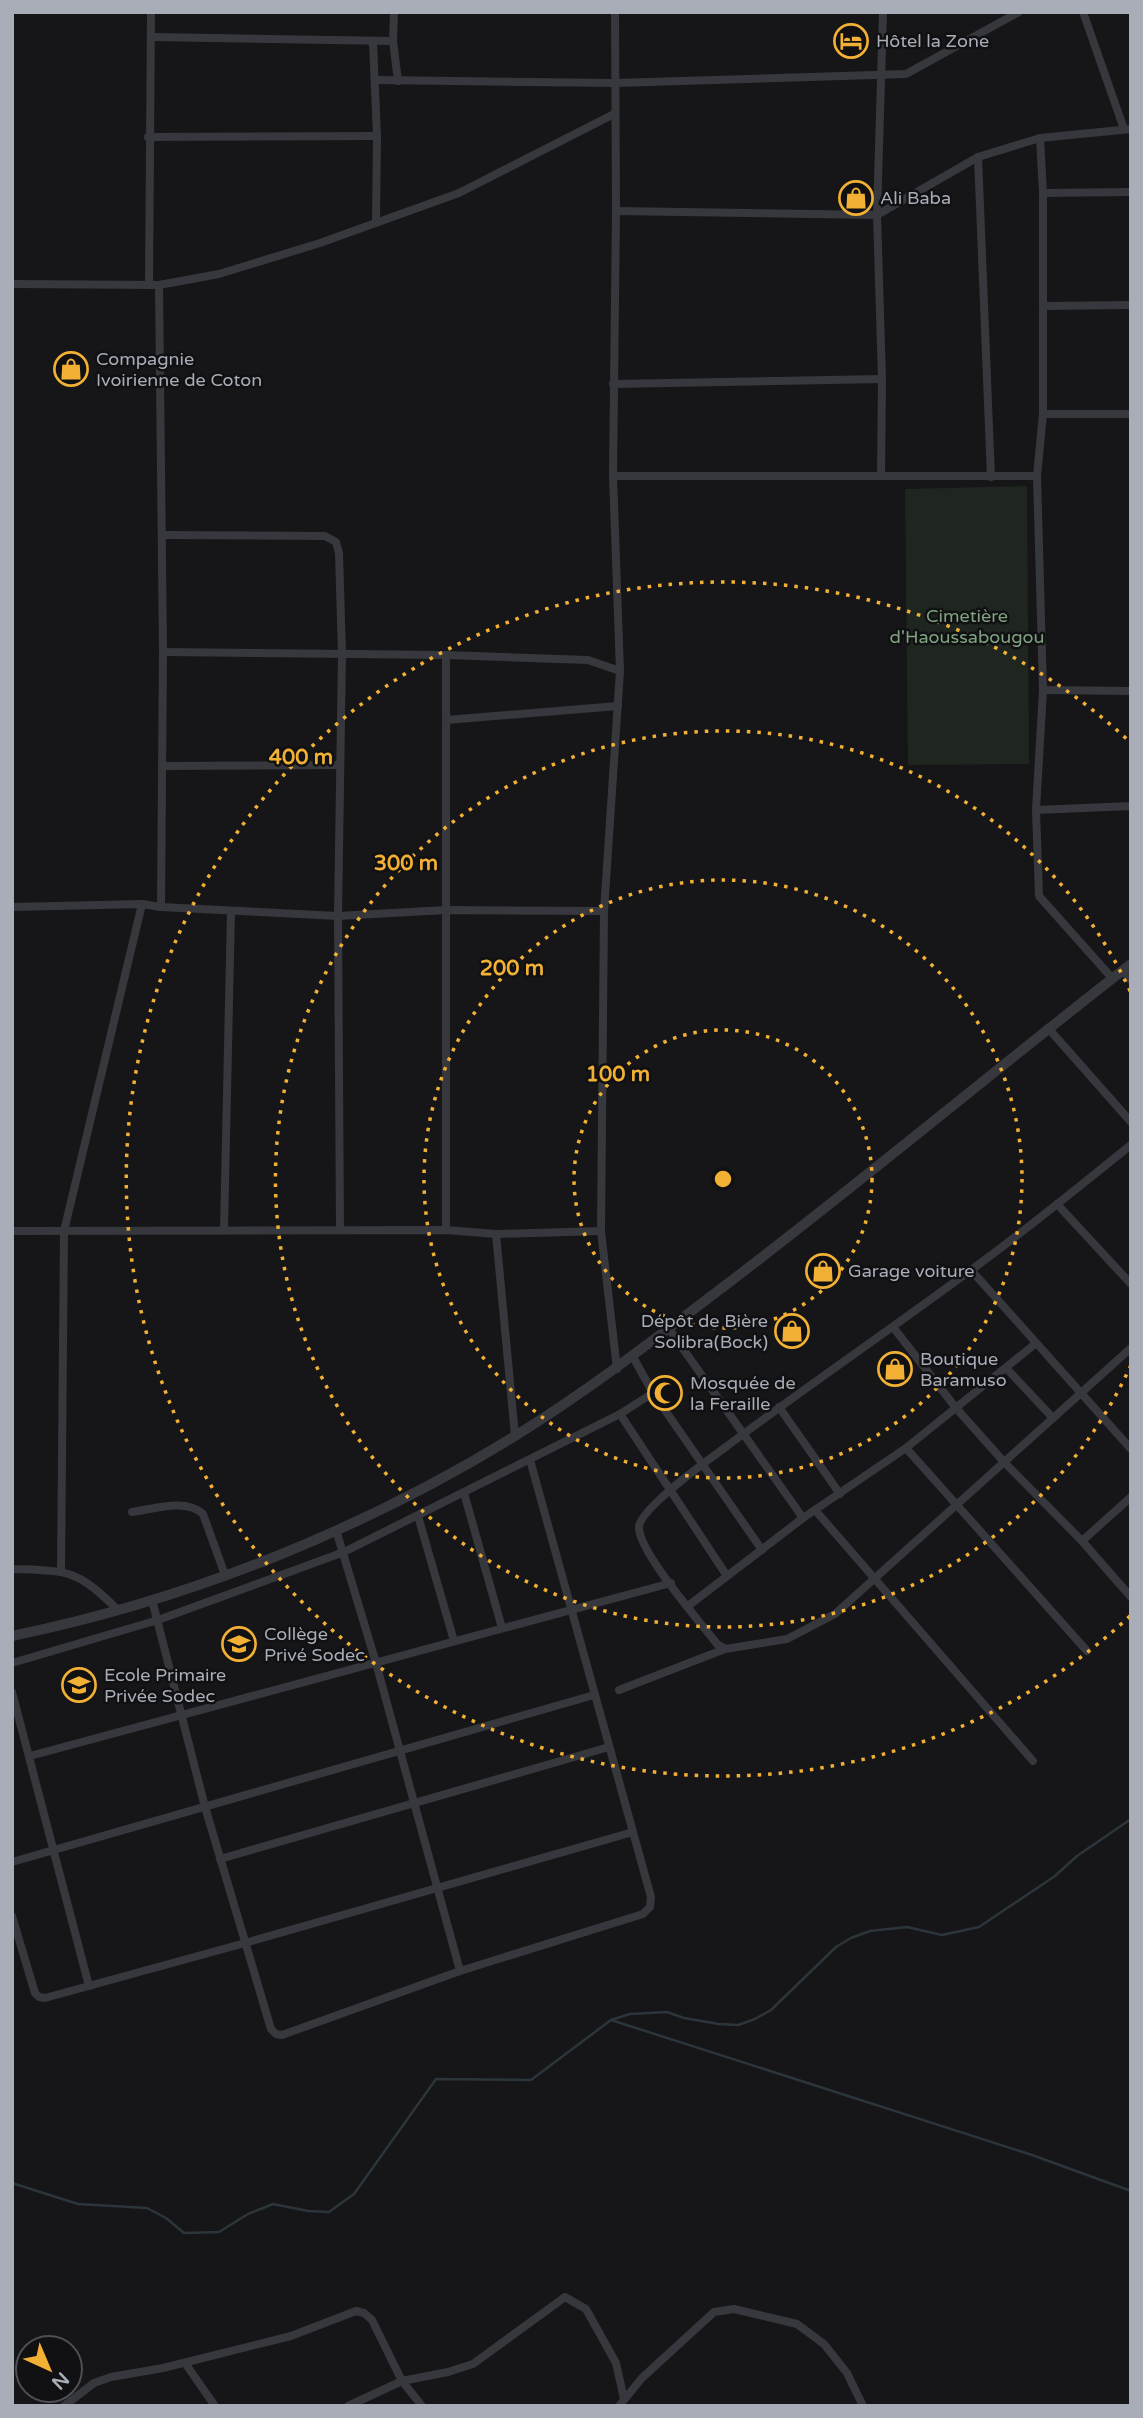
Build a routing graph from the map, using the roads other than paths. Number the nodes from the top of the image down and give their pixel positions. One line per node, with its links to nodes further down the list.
1 (151, 12): 7 (street)
2 (394, 12): 9 (street)
3 (615, 12): 13 (street)
4 (883, 12): 10 (street)
5 (1019, 12): 10 (street)
6 (1083, 12): 15 (street)
7 (152, 37): 8 (street); 17 (street)
8 (373, 41): 9 (street); 11 (street)
9 (393, 41): 12 (street)
10 (880, 76): 13 (street); 23 (street)
11 (376, 80): 12 (street); 16 (street)
12 (398, 81): 13 (street)
13 (615, 83): 14 (street)
14 (614, 114): 22 (street); 24 (street)
15 (1127, 129): 18 (street)
16 (377, 136): 17 (street); 24 (street)
17 (148, 137): 26 (street)
18 (1040, 138): 19 (street); 21 (street)
19 (978, 157): 23 (street); 37 (street)
20 (1131, 192): 21 (street)
21 (1043, 193): 29 (street)
22 (616, 211): 23 (street); 31 (street)
23 (877, 215): 30 (street)
24 (376, 222): 27 (street)
25 (12, 284): 26 (street)
26 (149, 285): 27 (street)
27 (159, 285): 38 (street)
28 (1131, 305): 29 (street)
29 (1043, 306): 32 (street)
30 (882, 379): 31 (street); 35 (street)
31 (613, 384): 34 (street)
32 (1043, 414): 33 (street); 36 (street)
33 (1131, 414)
34 (613, 476): 35 (street); 42 (street)
35 (881, 476): 37 (street)
36 (1037, 476): 37 (street); 43 (street)
37 (991, 477)
38 (162, 535): 39 (street); 40 (street)
39 (163, 652): 40 (street); 48 (street)
40 (342, 654): 41 (street); 47 (street)
41 (446, 655): 42 (street); 46 (street)
42 (620, 671): 45 (street)
43 (1043, 690): 44 (street); 50 (street)
44 (1131, 691)
45 (618, 706): 46 (street); 56 (street)
46 (446, 720): 54 (street)
47 (339, 765): 48 (street); 57 (street)
48 (163, 766): 52 (street)
49 (1131, 806): 50 (street)
50 (1037, 810): 59 (street)
51 (142, 904): 52 (street); 53 (street); 69 (street)
52 (161, 907): 55 (street)
53 (12, 908)
54 (446, 910): 56 (street); 57 (street); 67 (street)
55 (231, 911): 57 (street); 65 (street)
56 (604, 911): 70 (street)
57 (338, 916): 66 (street)
58 (1126, 967): 59 (street); 60 (street)
59 (1112, 978): 61 (street)
60 (1131, 980)
61 (1048, 1028): 62 (street); 75 (street)
62 (1131, 1122)
63 (1131, 1145): 64 (street)
64 (1057, 1203): 72 (street); 73 (street)
65 (224, 1230): 66 (street); 69 (street)
66 (340, 1230): 67 (street)
67 (446, 1230): 71 (street)
68 (12, 1231): 69 (street)
69 (64, 1231): 108 (street)
70 (601, 1231): 71 (street); 79 (street)
71 (496, 1234): 88 (street)
72 (971, 1270): 74 (street); 76 (street)
73 (1131, 1284)
74 (893, 1327): 83 (street); 84 (street)
75 (669, 1329): 78 (street); 87 (street)
76 (1035, 1343): 80 (street); 82 (street)
77 (1131, 1348): 82 (street)
78 (633, 1357): 79 (street); 81 (street)
79 (617, 1369): 88 (street)
80 (1007, 1369): 84 (street); 86 (street)
81 (653, 1393): 85 (street); 93 (street)
82 (1081, 1393): 86 (street); 90 (street)
83 (779, 1407): 87 (street); 96 (street)
84 (956, 1408): 89 (street); 92 (street)
85 (620, 1414): 91 (street); 94 (street)
86 (1053, 1418): 92 (street)
87 (743, 1435): 93 (street); 102 (street)
88 (514, 1436): 103 (street)
89 (906, 1448): 96 (street); 98 (street)
90 (1131, 1449)
91 (530, 1460): 95 (street); 116 (street)
92 (1004, 1462): 98 (street); 104 (street)
93 (704, 1464): 94 (street); 105 (street)
94 (669, 1491): 110 (street); 112 (street)
95 (464, 1493): 101 (street); 119 (street)
96 (839, 1493): 99 (street)
97 (1131, 1497): 104 (street)
98 (956, 1506): 111 (street); 123 (street)
99 (815, 1510): 102 (street); 111 (street)
100 (132, 1512): 109 (street)
101 (418, 1516): 106 (street); 121 (street)
102 (803, 1518): 105 (street)
103 (336, 1530): 106 (street); 109 (street)
104 (1082, 1541): 113 (street)
105 (762, 1550): 110 (street)
106 (344, 1552): 118 (street); 125 (street)
107 (12, 1569): 108 (street)
108 (61, 1570): 117 (street)
109 (225, 1575): 114 (street)
110 (727, 1576): 115 (street)
111 (876, 1578): 122 (street); 133 (street)
112 (671, 1583): 115 (street); 116 (street)
113 (1131, 1597)
114 (152, 1600): 117 (street); 118 (street)
115 (688, 1606): 122 (street)
116 (570, 1609): 119 (street); 128 (street)
117 (118, 1610): 120 (street)
118 (158, 1620): 124 (street); 129 (street)
119 (502, 1628): 121 (street)
120 (12, 1636)
121 (454, 1641): 125 (street)
122 (724, 1649): 126 (street)
123 (1087, 1651)
124 (12, 1663)
125 (376, 1663): 129 (street); 131 (street)
126 (618, 1689)
127 (12, 1692): 132 (street)
128 (594, 1695): 130 (street); 131 (street)
129 (180, 1715): 132 (street); 135 (street)
130 (609, 1747): 134 (street); 136 (street)
131 (400, 1751): 134 (street); 135 (street)
132 (30, 1756): 137 (street)
133 (1033, 1761)
134 (415, 1802): 138 (street); 140 (street)
135 (205, 1807): 137 (street); 138 (street)
136 (633, 1832): 140 (street); 143 (street)
137 (54, 1850): 139 (street); 144 (street)
138 (220, 1859): 142 (street)
139 (12, 1862)
140 (438, 1888): 142 (street); 143 (street)
141 (12, 1916): 144 (street)
142 (245, 1943): 143 (street); 144 (street)
143 (460, 1971)
144 (89, 1986)
145 (185, 2362): 146 (street); 148 (street); 149 (street)
146 (402, 2381): 147 (street); 150 (street); 151 (street)
147 (621, 2402): 152 (street)
148 (64, 2406)
149 (215, 2406)
150 (348, 2406)
151 (422, 2406)
152 (863, 2406)

